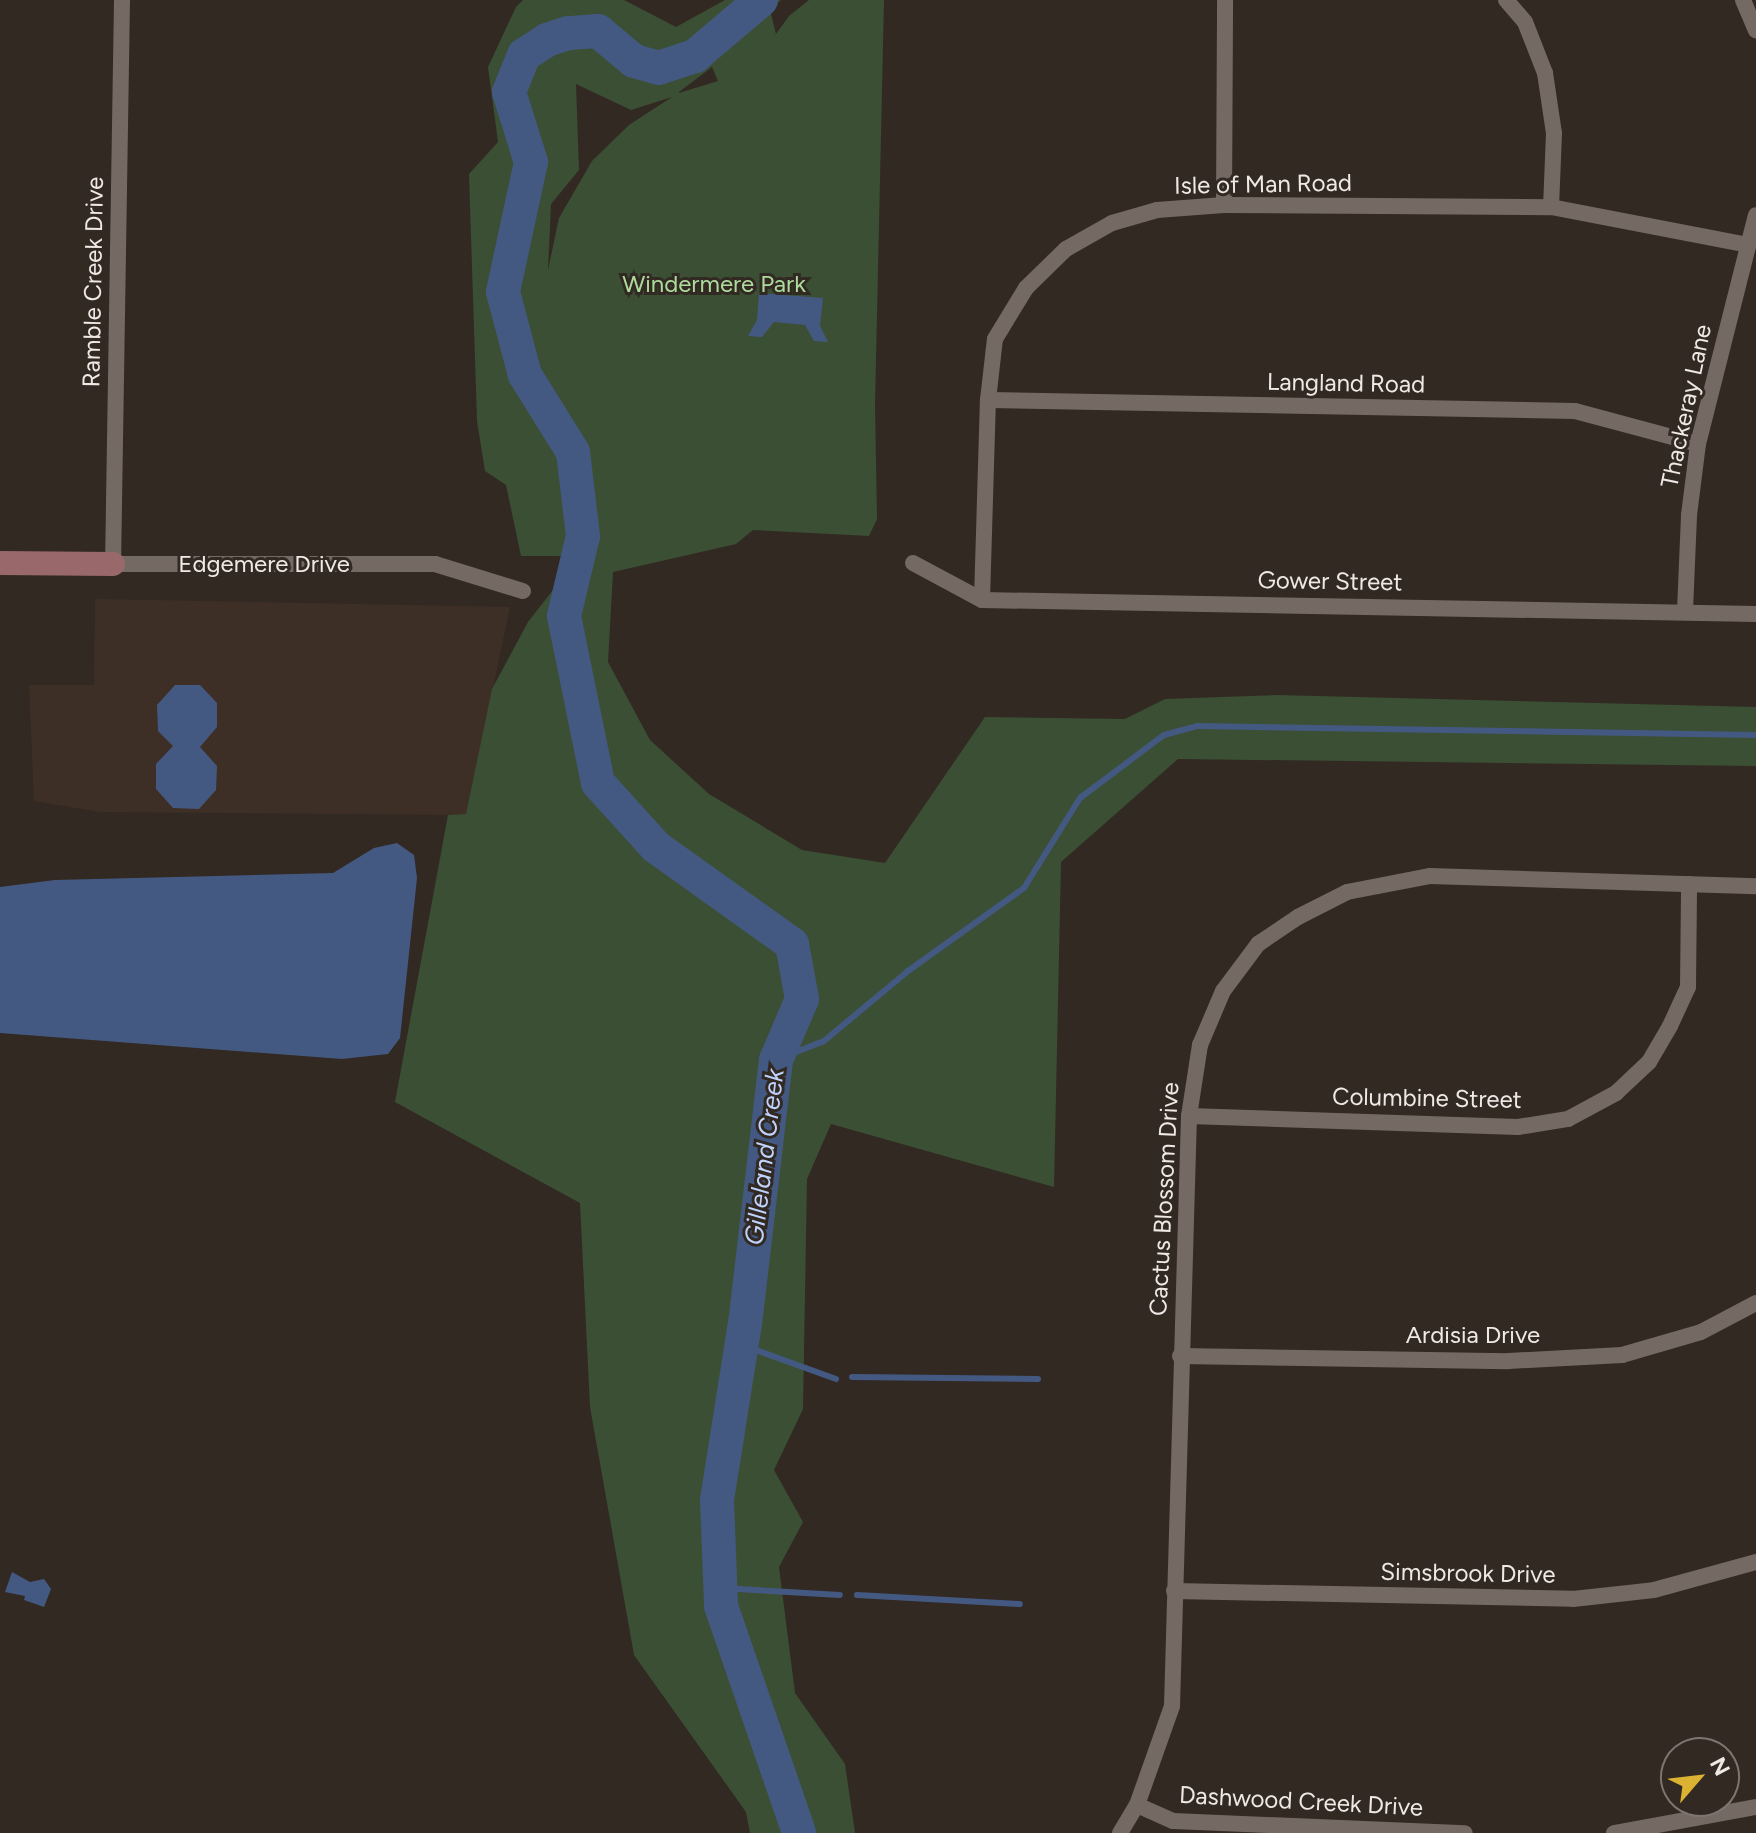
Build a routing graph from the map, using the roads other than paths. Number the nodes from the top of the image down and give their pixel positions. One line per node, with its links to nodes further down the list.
1 (122, 0): 14 (street, Ramble Creek Drive)
2 (1225, 0): 6 (street)
3 (1506, 0): 7 (street)
4 (1743, 0): 5 (street)
5 (1756, 30)
6 (1224, 205): 7 (street, Isle of Man Road); 10 (street, Isle of Man Road)
7 (1551, 207): 9 (street, Isle of Man Road)
8 (1756, 215): 9 (street, Thackeray Lane)
9 (1748, 245): 11 (street, Thackeray Lane)
10 (988, 400): 11 (street, Langland Road); 16 (street, Isle of Man Road)
11 (1698, 444): 17 (street, Thackeray Lane)
12 (0, 563): 14 (street, Edgemere Drive)
13 (913, 563): 16 (street, Gower Street)
14 (113, 564): 15 (street, Edgemere Drive)
15 (523, 591)
16 (982, 600): 17 (street, Gower Street)
17 (1685, 611): 18 (street, Gower Street)
18 (1756, 614)
19 (1689, 884): 20 (street, Cactus Blossom Drive); 21 (street, Cactus Blossom Drive); 21 (street, Columbine Street)
20 (1756, 886)
21 (1189, 1116): 23 (street, Cactus Blossom Drive)
22 (1756, 1303): 23 (street, Ardisia Drive)
23 (1180, 1356): 25 (street, Cactus Blossom Drive)
24 (1756, 1562): 25 (street, Simsbrook Drive)
25 (1174, 1591): 26 (street, Cactus Blossom Drive)
26 (1137, 1805): 28 (street, Cactus Blossom Drive); 29 (street, Dashwood Creek Drive)
27 (1756, 1807): 30 (street)
28 (1120, 1833)
29 (1465, 1833)
30 (1614, 1833)

